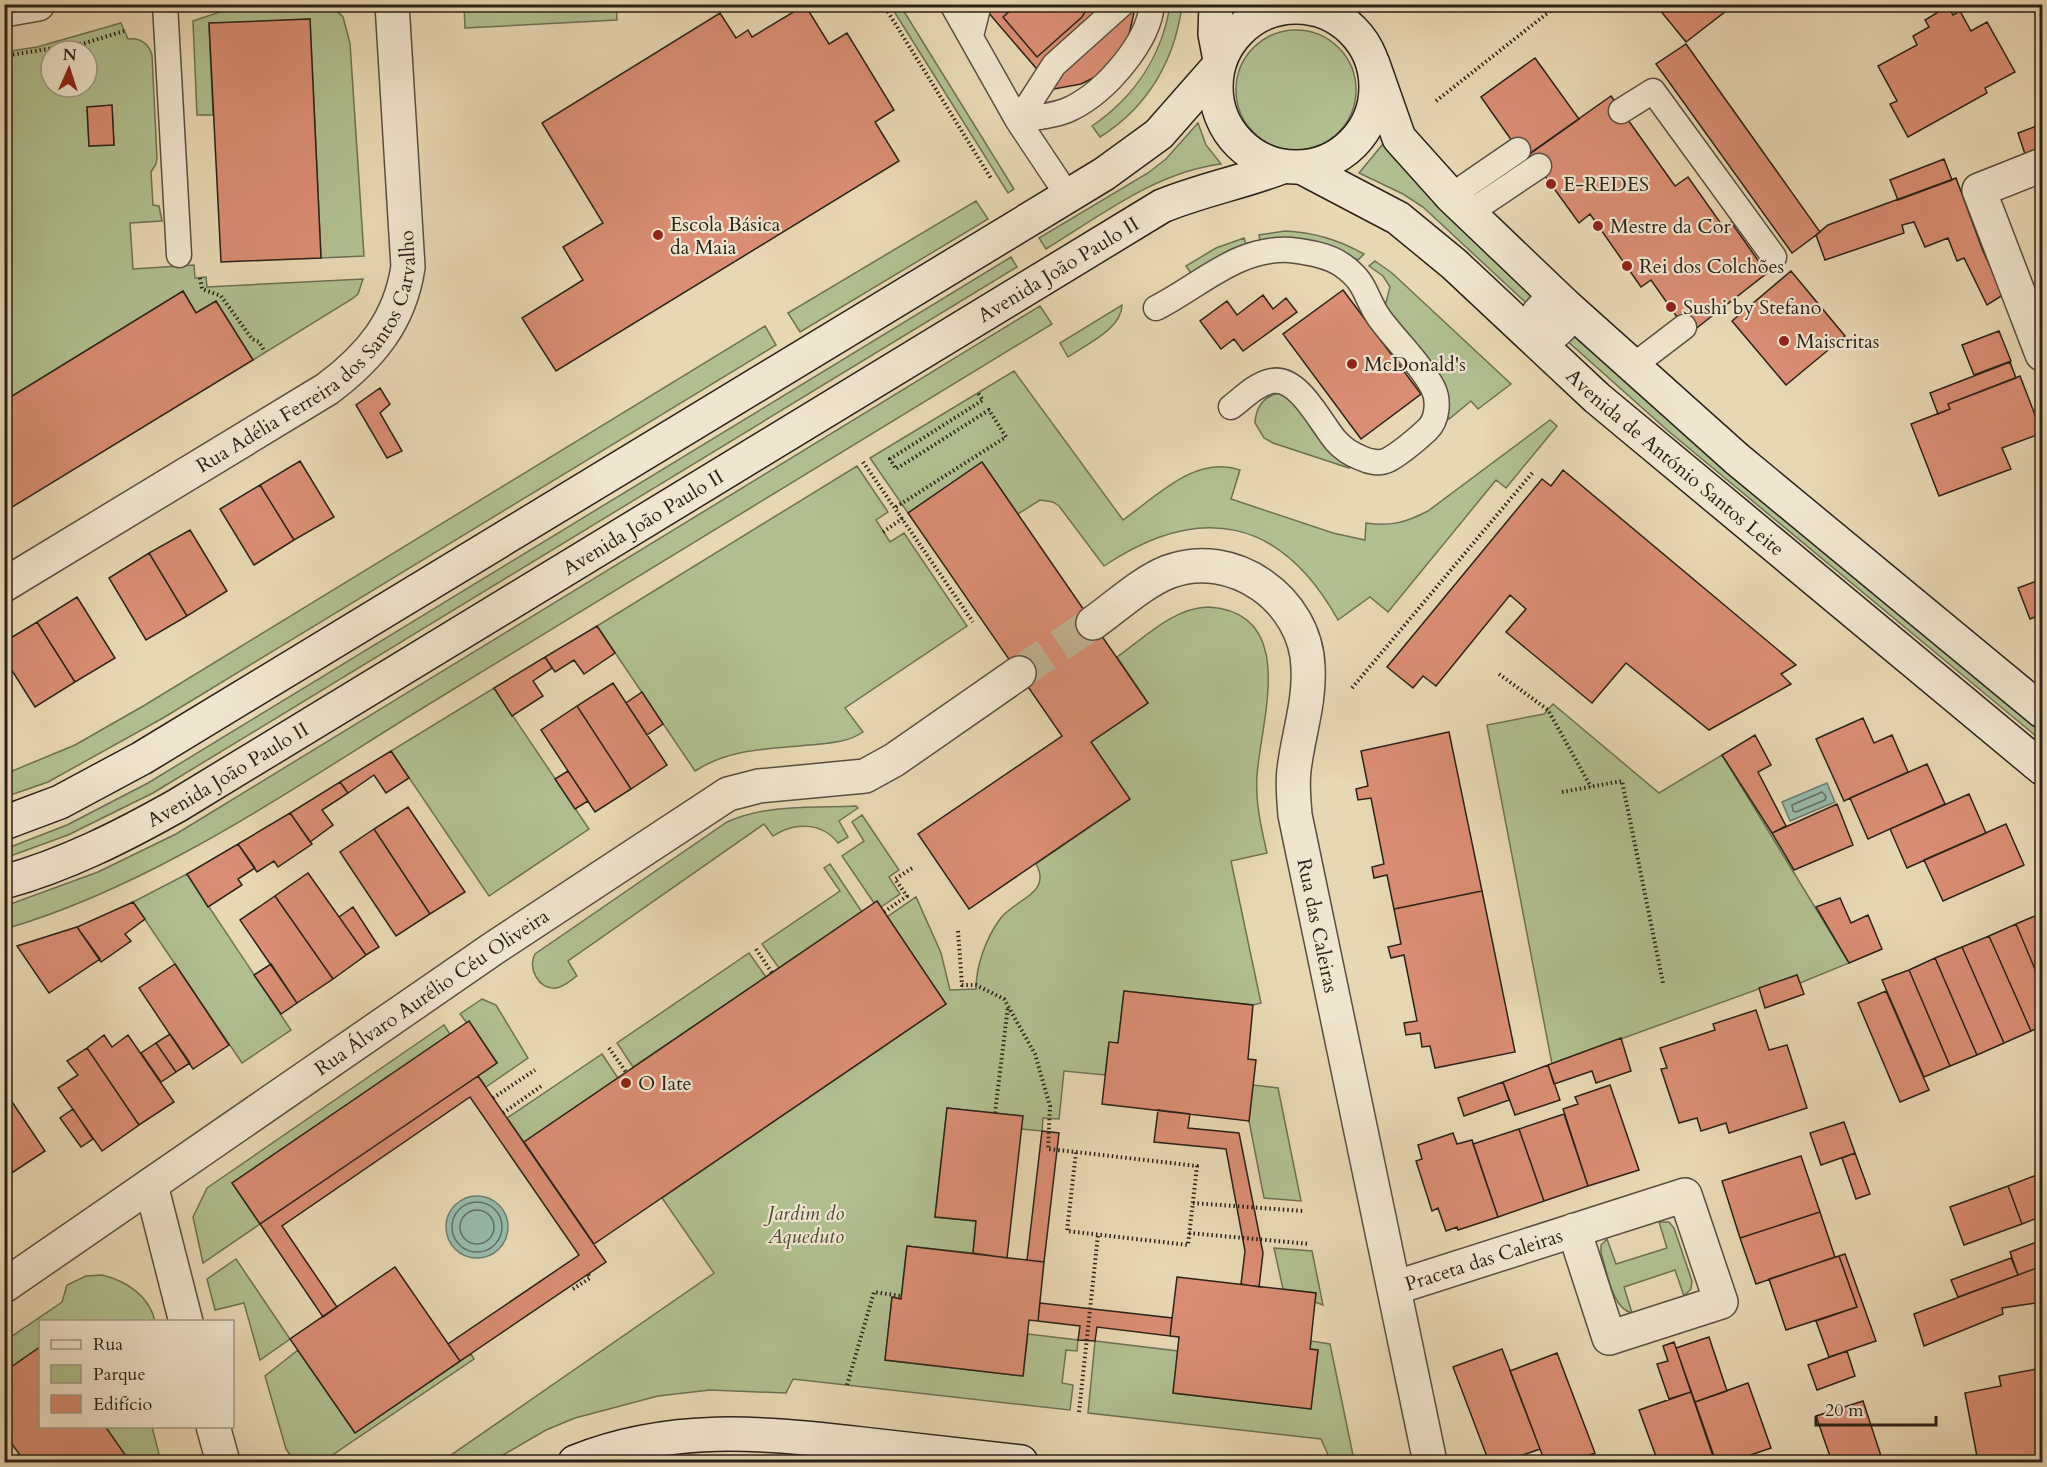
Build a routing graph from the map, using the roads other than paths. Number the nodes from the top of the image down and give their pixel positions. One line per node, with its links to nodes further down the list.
1 (38, 4): 9 (main road)
2 (165, 4): 22 (lane)
3 (392, 4): 29 (main road, Rua Adélia Ferreira dos Santos Carvalho)
4 (952, 4): 11 (lane)
5 (979, 4): 11 (lane)
6 (1122, 4): 15 (lane)
7 (1152, 4): 15 (lane)
8 (1216, 4): 12 (main road)
9 (4, 10)
10 (1339, 15): 12 (main road); 13 (main road)
11 (970, 36): 15 (lane)
12 (1218, 64): 19 (main road); 20 (main road)
13 (1373, 64): 19 (main road); 21 (main road)
14 (1621, 111): 23 (lane)
15 (1018, 121): 20 (lane)
16 (1518, 150): 21 (lane)
17 (2043, 165): 26 (main road)
18 (1539, 166): 21 (lane)
19 (1292, 167): 33 (main road, Avenida de António Santos Leite); 35 (main road, Avenida João Paulo II)
20 (1068, 196): 34 (main road)
21 (1460, 205): 27 (main road)
22 (179, 255)
23 (1774, 257)
24 (1156, 308): 28 (lane)
25 (1684, 327): 27 (lane)
26 (2043, 354)
27 (1633, 366): 32 (main road)
28 (1231, 407)
29 (4, 585)
30 (1093, 623): 39 (main road, Rua das Caleiras)
31 (1019, 673): 36 (main road, Rua Álvaro Aurélio Céu Oliveira)
32 (2043, 711)
33 (2043, 768)
34 (4, 823)
35 (4, 882)
36 (151, 1185): 38 (main road, Rua Álvaro Aurélio Céu Oliveira); 40 (main road)
37 (1574, 1230): 37 (main road, Praceta das Caleiras); 39 (main road, Praceta das Caleiras)
38 (4, 1286)
39 (1394, 1288): 45 (main road, Rua das Caleiras)
40 (185, 1320)
41 (214, 1428): 42 (main road)
42 (222, 1462)
43 (575, 1462): 44 (main road)
44 (1021, 1462)
45 (1430, 1462)

